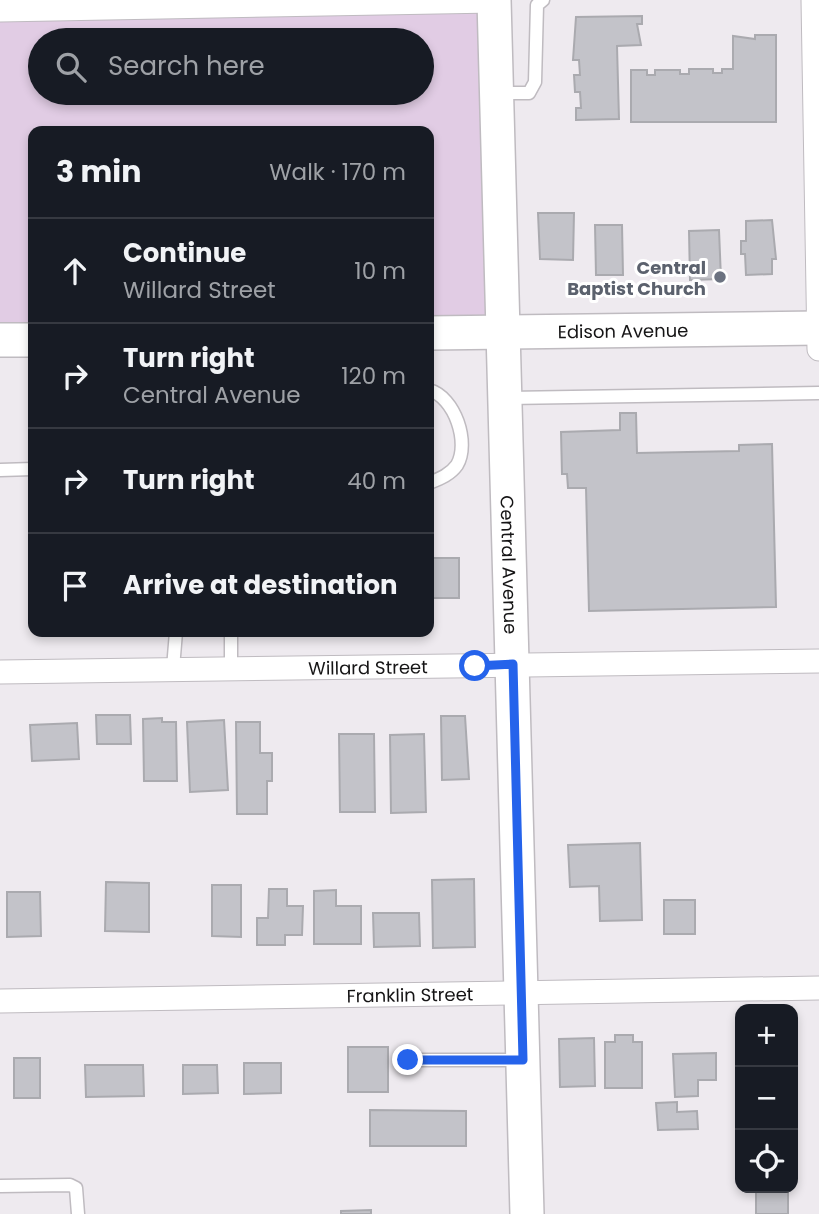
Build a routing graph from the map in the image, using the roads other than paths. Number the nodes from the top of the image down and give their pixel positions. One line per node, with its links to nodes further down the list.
1 (543, 0): 5 (lane)
2 (813, 0): 6 (street)
3 (494, 1): 4 (street); 5 (street, Central Avenue)
4 (0, 10)
5 (496, 93): 9 (street, Central Avenue)
6 (818, 279): 7 (street)
7 (819, 328): 9 (street, Edison Avenue); 12 (street)
8 (434, 333): 9 (street, Edison Avenue)
9 (503, 334): 15 (street, Central Avenue)
10 (0, 340): 11 (street)
11 (28, 340)
12 (819, 349)
13 (434, 391): 18 (lane)
14 (819, 393): 15 (lane)
15 (505, 398): 22 (street, Central Avenue)
16 (28, 469): 17 (lane)
17 (0, 470)
18 (434, 481)
19 (176, 637): 23 (lane)
20 (231, 637): 24 (lane)
21 (819, 661): 22 (street, Willard Street)
22 (513, 664): 24 (street, Willard Street); 27 (street, Central Avenue)
23 (173, 668): 24 (street, Willard Street); 25 (street, Willard Street)
24 (231, 668)
25 (0, 672)
26 (819, 988): 27 (street, Franklin Street)
27 (522, 994): 28 (street, Franklin Street); 30 (street, Central Avenue)
28 (0, 1001)
29 (408, 1060): 30 (lane)
30 (523, 1060): 33 (street, Central Avenue)
31 (0, 1186): 32 (lane)
32 (78, 1214)
33 (527, 1214)

